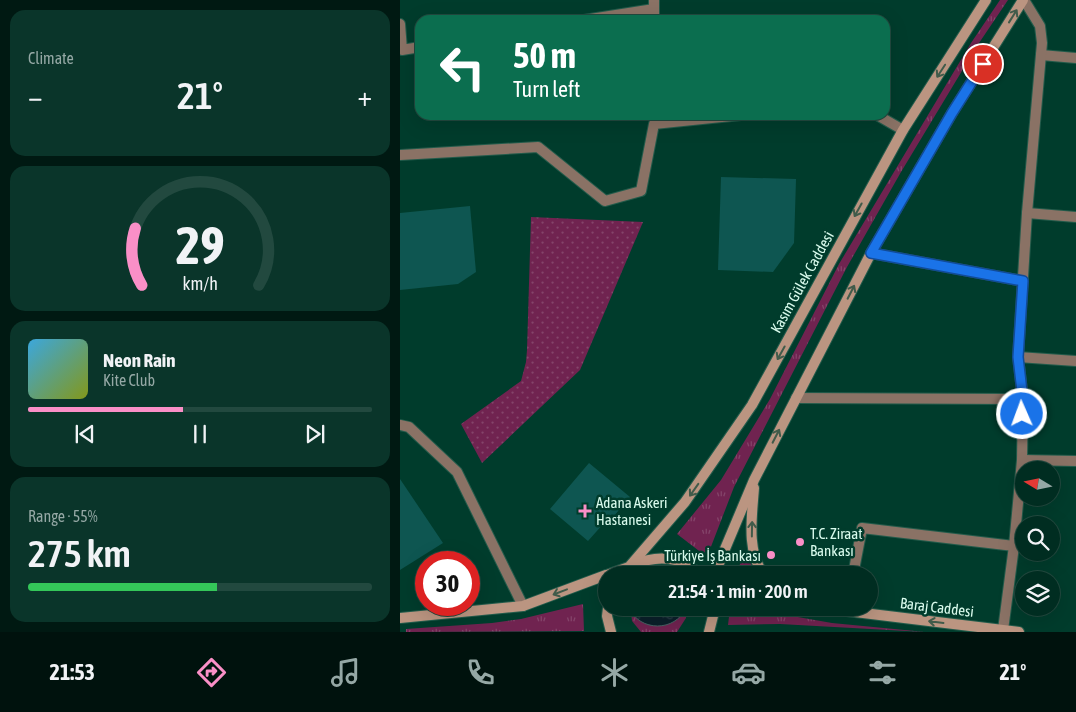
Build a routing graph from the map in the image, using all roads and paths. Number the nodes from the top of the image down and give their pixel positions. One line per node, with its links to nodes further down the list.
1 (986, 0): 11 (main road, Kasım Gülek Caddesi, one-way to 11)
2 (1024, 0): 7 (street); 15 (main road, one-way to 2)
3 (654, 4): 4 (street)
4 (606, 15)
5 (400, 24): 6 (street)
6 (415, 48)
7 (1041, 55): 8 (street); 13 (street)
8 (1076, 58)
9 (654, 120): 12 (street)
10 (886, 120): 11 (street)
11 (903, 130): 26 (main road, Kasım Gülek Caddesi, one-way to 26)
12 (400, 155)
13 (1027, 213): 14 (street); 16 (street)
14 (1076, 218)
15 (871, 253): 16 (street); 19 (main road, one-way to 15)
16 (1023, 281): 17 (street)
17 (1018, 357): 18 (street); 20 (street)
18 (1076, 361)
19 (796, 398): 20 (street); 24 (main road, one-way to 19)
20 (1023, 400): 22 (street)
21 (400, 425): 33 (street)
22 (1022, 460): 23 (street); 25 (street)
23 (1076, 461)
24 (754, 480): 29 (main road); 30 (main road, one-way to 24)
25 (1014, 546): 31 (street); 38 (street)
26 (629, 566)
27 (634, 566): 28 (main road)
28 (687, 566)
29 (718, 566)
30 (758, 566)
31 (855, 566)
32 (598, 578): 33 (main road, one-way to 33)
33 (523, 606): 37 (main road)
34 (878, 613): 38 (main road, Baraj Caddesi, one-way to 34)
35 (607, 616): 39 (main road)
36 (713, 616): 40 (main road)
37 (400, 618)
38 (1003, 630): 41 (main road, Baraj Caddesi)
39 (611, 632)
40 (709, 632)
41 (1019, 632)

